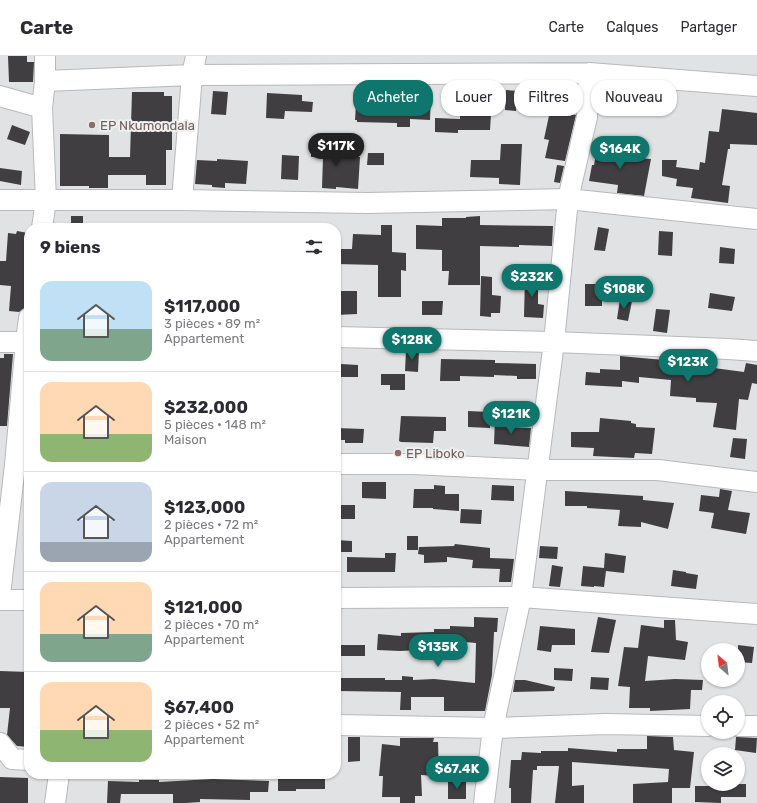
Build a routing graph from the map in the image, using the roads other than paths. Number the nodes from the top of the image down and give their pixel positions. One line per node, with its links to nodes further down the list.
1 (45, 56): 5 (street)
2 (196, 56): 4 (street)
3 (589, 73): 4 (street); 6 (street); 9 (street)
4 (192, 75): 5 (street); 12 (street)
5 (45, 81): 8 (street)
6 (757, 86)
7 (0, 96): 8 (street)
8 (42, 108): 11 (street)
9 (568, 199): 12 (street); 13 (street); 18 (street)
10 (0, 200): 11 (street)
11 (46, 200): 12 (street); 14 (street)
12 (182, 200)
13 (757, 219)
14 (43, 223)
15 (341, 337): 18 (street)
16 (0, 342): 17 (street)
17 (24, 342)
18 (554, 342): 19 (street); 23 (street)
19 (757, 351)
20 (24, 373): 22 (street)
21 (341, 464): 23 (street)
22 (15, 465): 25 (street)
23 (538, 470): 24 (street); 26 (street)
24 (757, 482)
25 (0, 596)
26 (521, 596): 27 (street); 30 (street); 35 (street)
27 (341, 598)
28 (0, 600): 29 (street)
29 (24, 600)
30 (757, 614)
31 (341, 725): 35 (street)
32 (701, 726): 35 (street)
33 (745, 726): 34 (street)
34 (757, 726)
35 (493, 728): 40 (street)
36 (0, 744): 37 (street)
37 (24, 760)
38 (58, 779): 39 (street)
39 (55, 803)
40 (484, 803)

